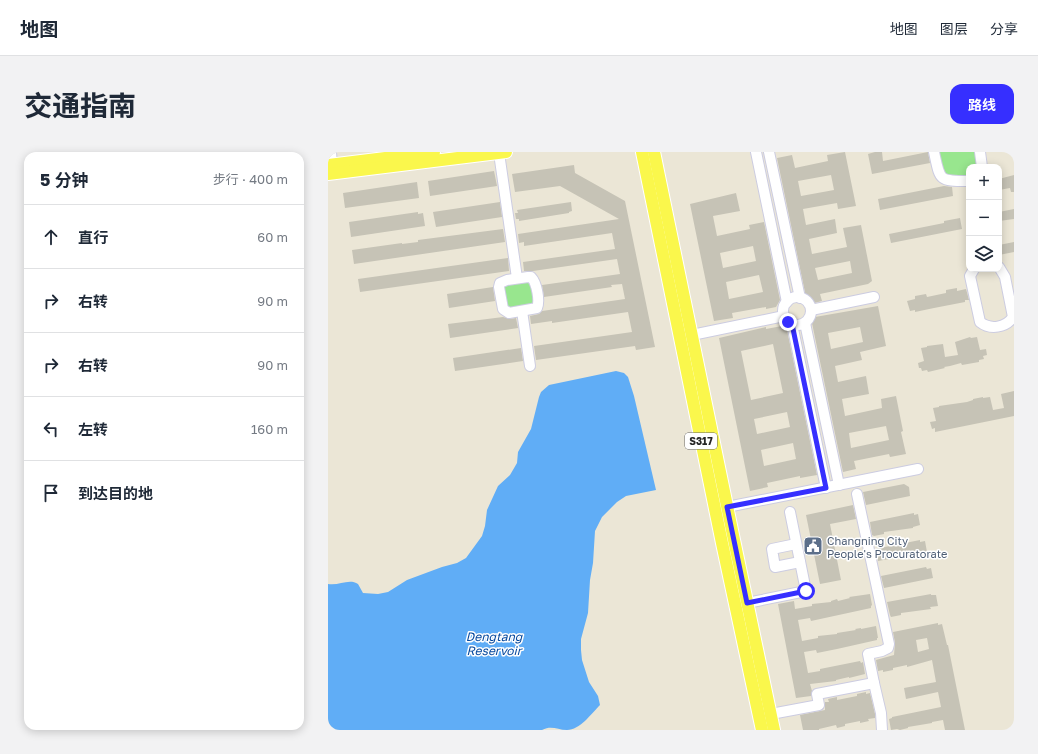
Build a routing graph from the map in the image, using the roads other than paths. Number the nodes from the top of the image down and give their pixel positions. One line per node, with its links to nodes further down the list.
1 (330, 152): 12 (street)
2 (434, 152): 10 (main road)
3 (503, 152): 12 (main road); 16 (street)
4 (642, 152): 38 (main road, S317)
5 (654, 152): 25 (main road, S317)
6 (756, 152): 19 (street)
7 (769, 152): 18 (street)
8 (934, 152): 13 (street)
9 (980, 152): 11 (street)
10 (402, 154): 12 (main road)
11 (982, 164)
12 (329, 168)
13 (966, 184)
14 (972, 272): 15 (street)
15 (1002, 272)
16 (517, 278): 21 (street); 21 (street)
17 (874, 297): 20 (street)
18 (800, 298): 19 (street); 20 (street)
19 (787, 302): 22 (street)
20 (811, 310): 23 (street)
21 (522, 311): 26 (street)
22 (784, 316): 24 (street); 25 (street)
23 (805, 323): 24 (street); 28 (street)
24 (792, 324): 29 (street)
25 (692, 335): 31 (main road, S317)
26 (530, 366)
27 (918, 469): 28 (street)
28 (839, 485): 29 (street)
29 (826, 488): 31 (street)
30 (857, 494): 36 (street)
31 (727, 507): 35 (main road, S317)
32 (790, 512): 33 (street)
33 (796, 544): 34 (street); 34 (street)
34 (800, 562): 35 (street)
35 (747, 603): 37 (main road, S317)
36 (874, 682): 37 (street); 40 (street)
37 (771, 714): 39 (main road, S317)
38 (762, 730)
39 (774, 730)
40 (882, 730)

